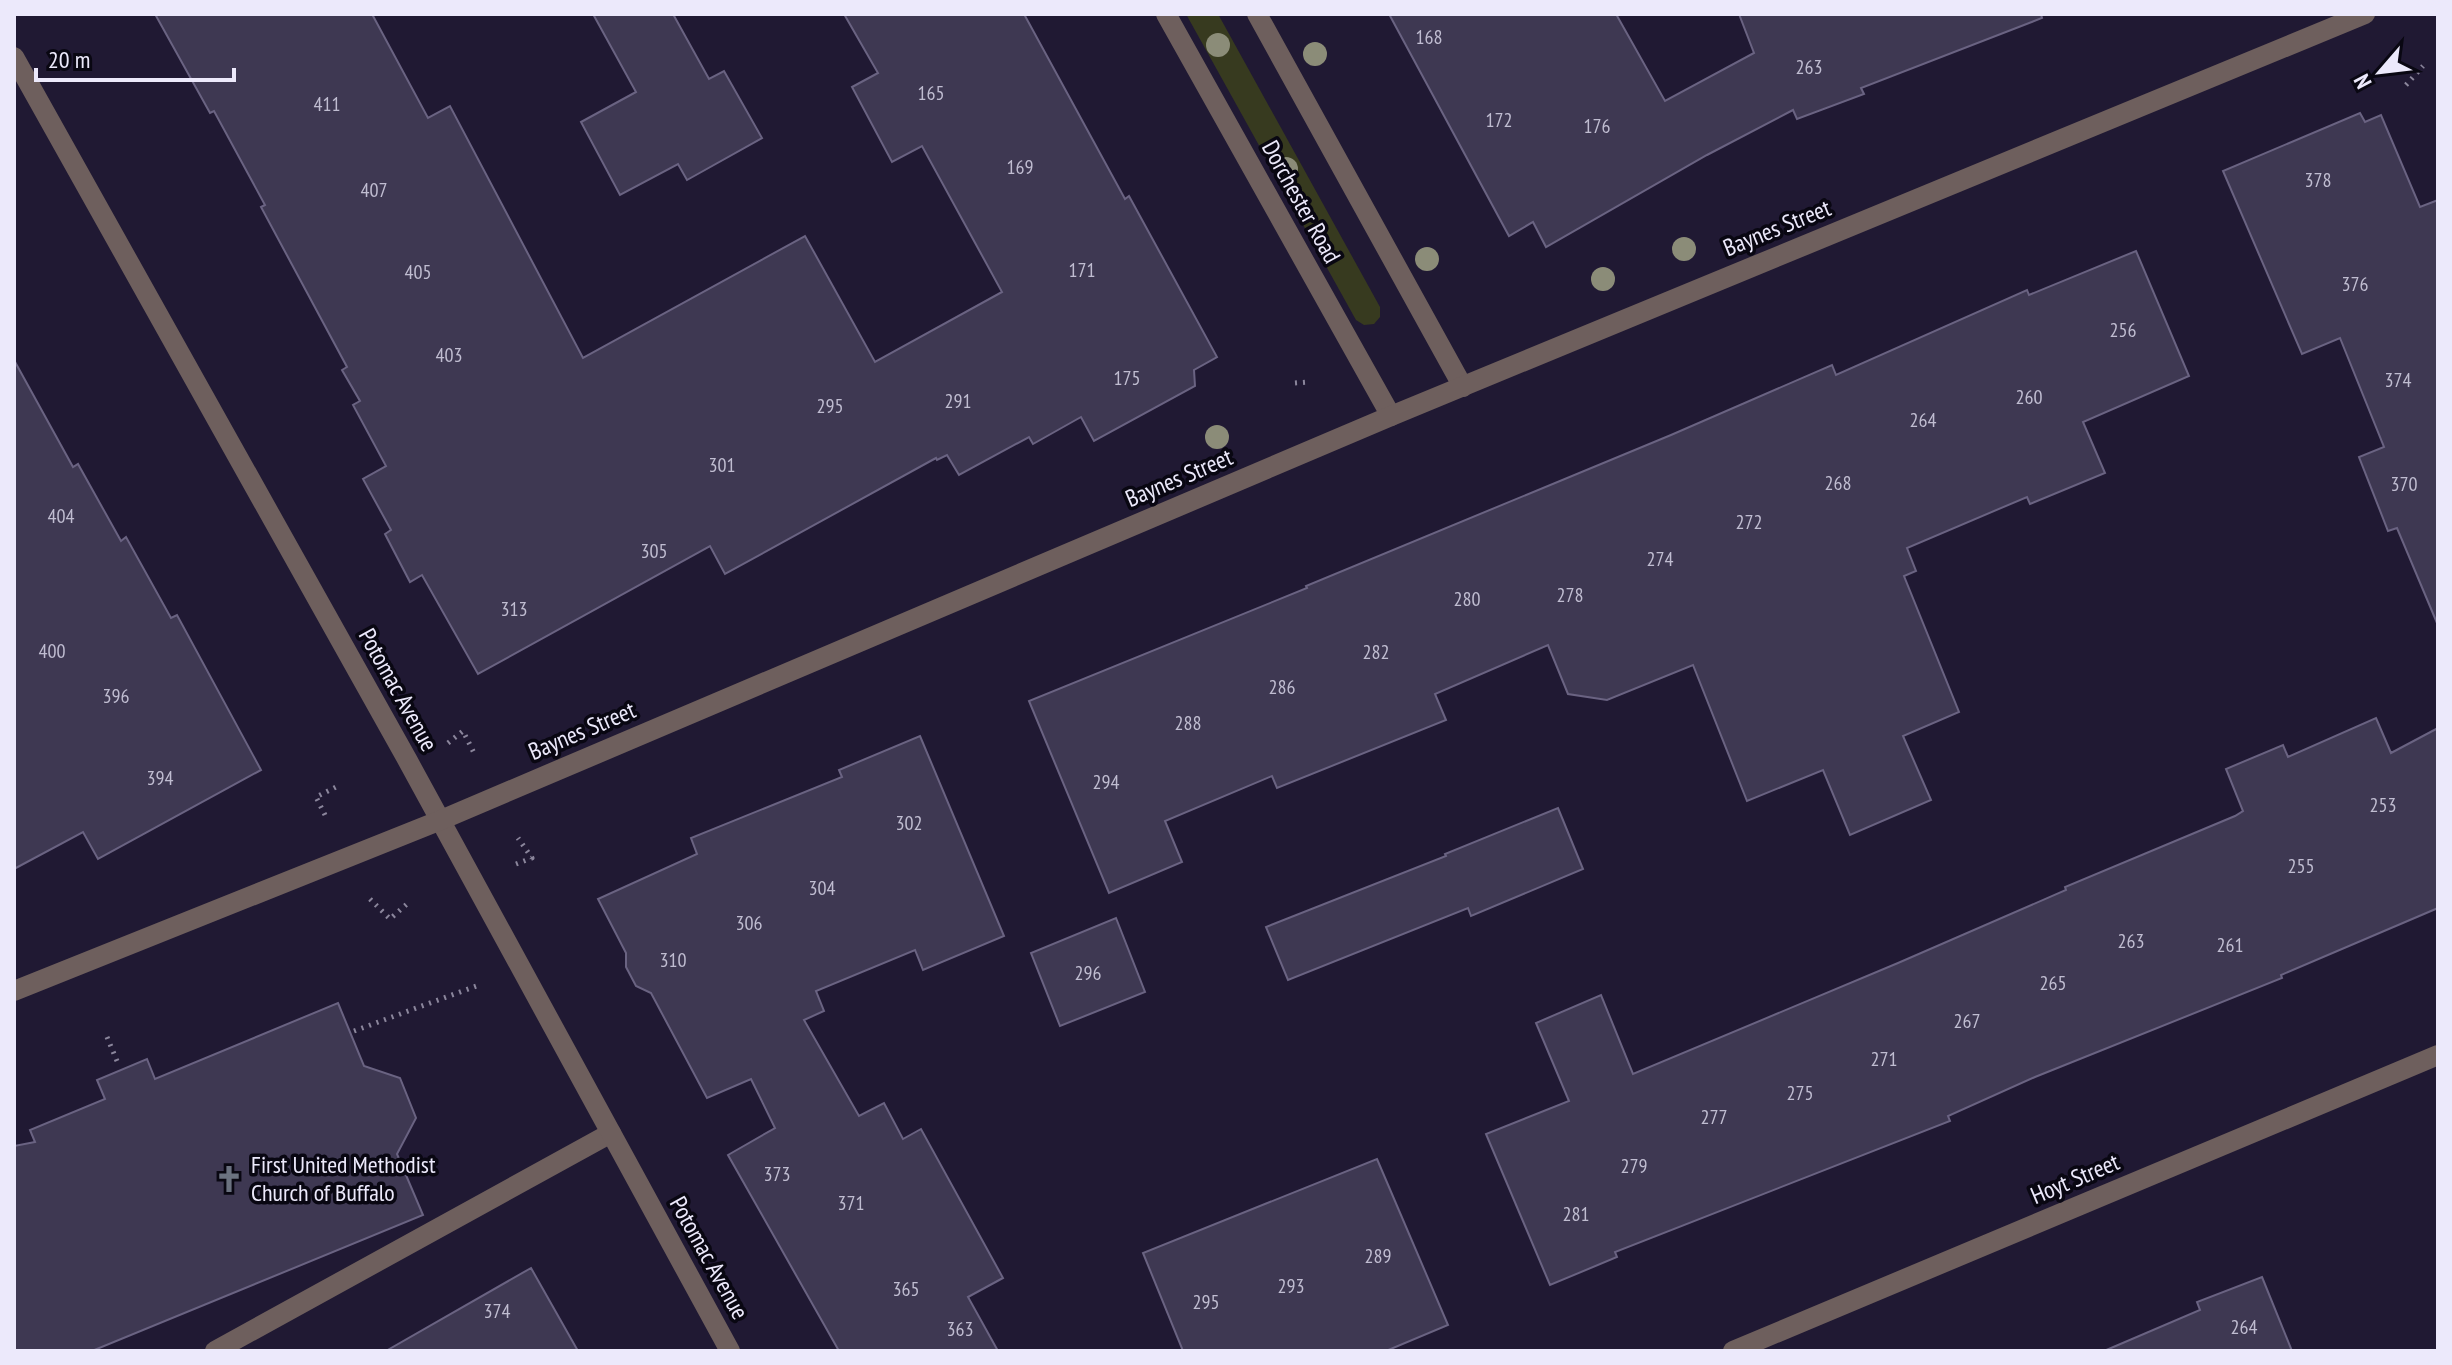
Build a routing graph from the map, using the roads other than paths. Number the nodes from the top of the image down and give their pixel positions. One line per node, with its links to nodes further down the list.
1 (1166, 14): 6 (street, Dorchester Road)
2 (1257, 14): 5 (street)
3 (2365, 14): 5 (street, Baynes Street)
4 (14, 57): 7 (street, Potomac Avenue)
5 (1463, 387): 6 (street, Baynes Street)
6 (1391, 416): 7 (street, Baynes Street)
7 (441, 820): 8 (street, Baynes Street); 10 (street, Potomac Avenue)
8 (14, 991)
9 (2438, 1055): 13 (street, Hoyt Street)
10 (611, 1133): 11 (street); 12 (street, Potomac Avenue)
11 (215, 1351)
12 (730, 1351)
13 (1733, 1351)

